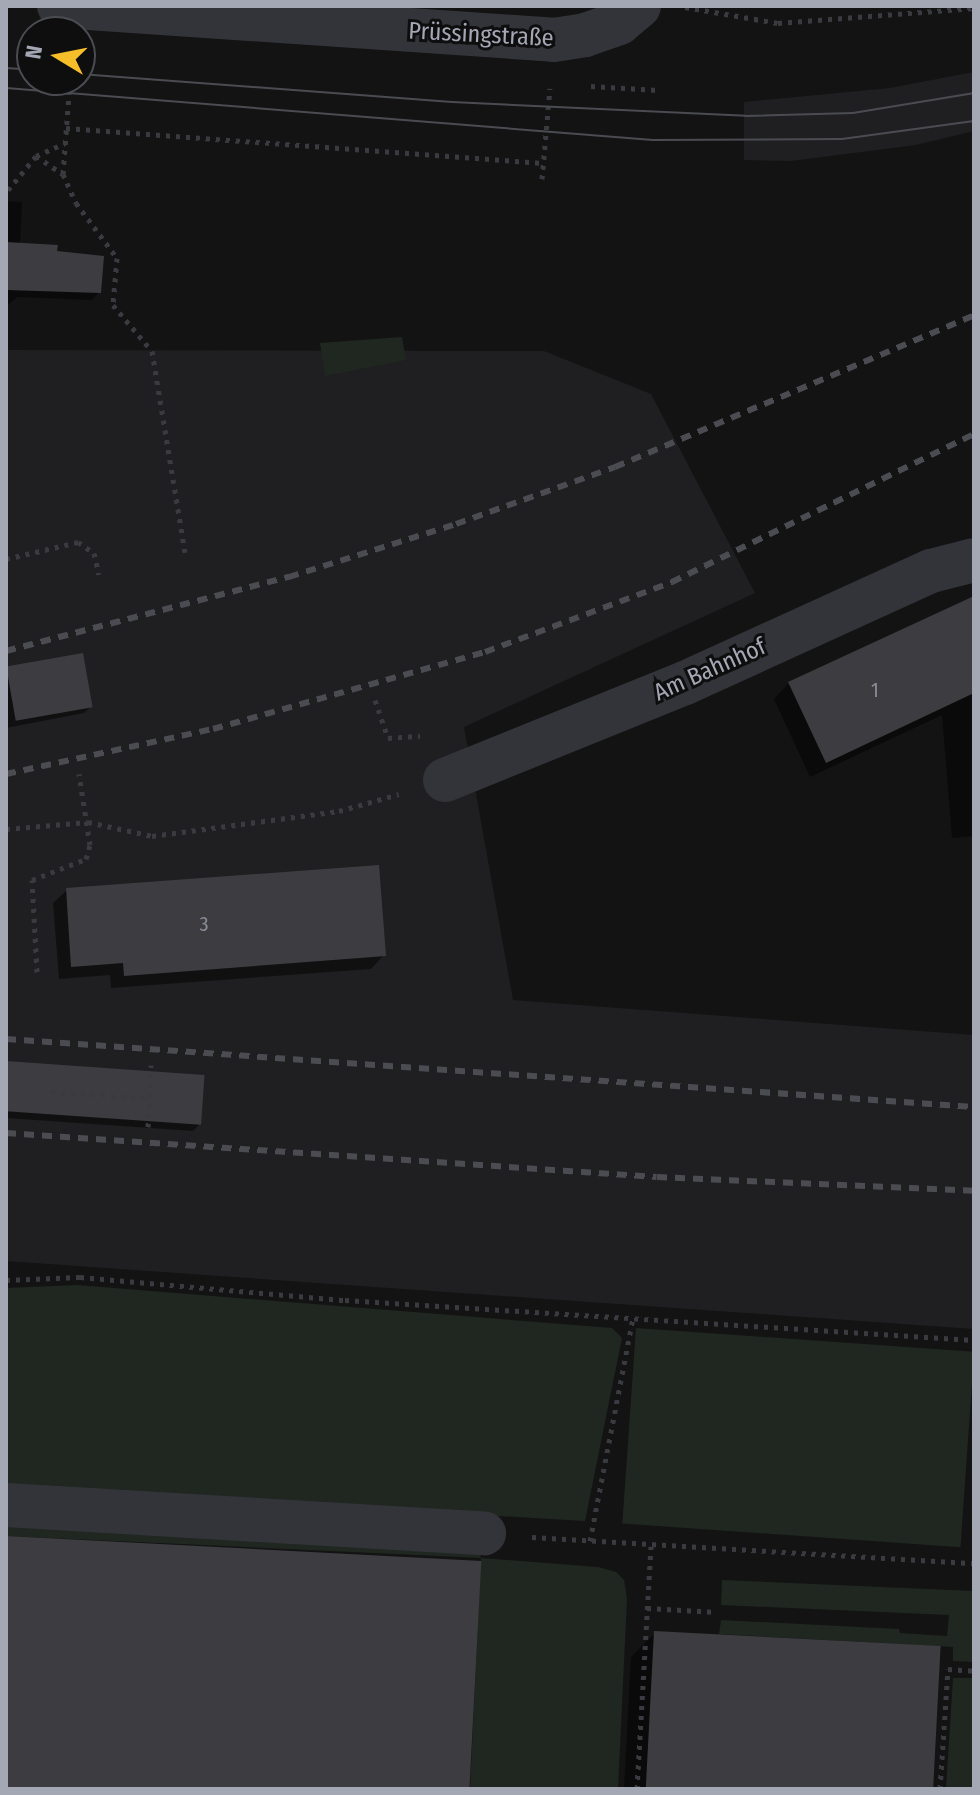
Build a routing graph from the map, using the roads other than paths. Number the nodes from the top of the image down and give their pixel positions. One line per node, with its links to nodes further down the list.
1 (59, 6): 3 (street, Prüssingstraße)
2 (639, 6): 3 (street, Prüssingstraße)
3 (315, 15)
4 (974, 560): 5 (street, Am Bahnhof)
5 (445, 780)
6 (6, 1505): 7 (street)
7 (484, 1533)

